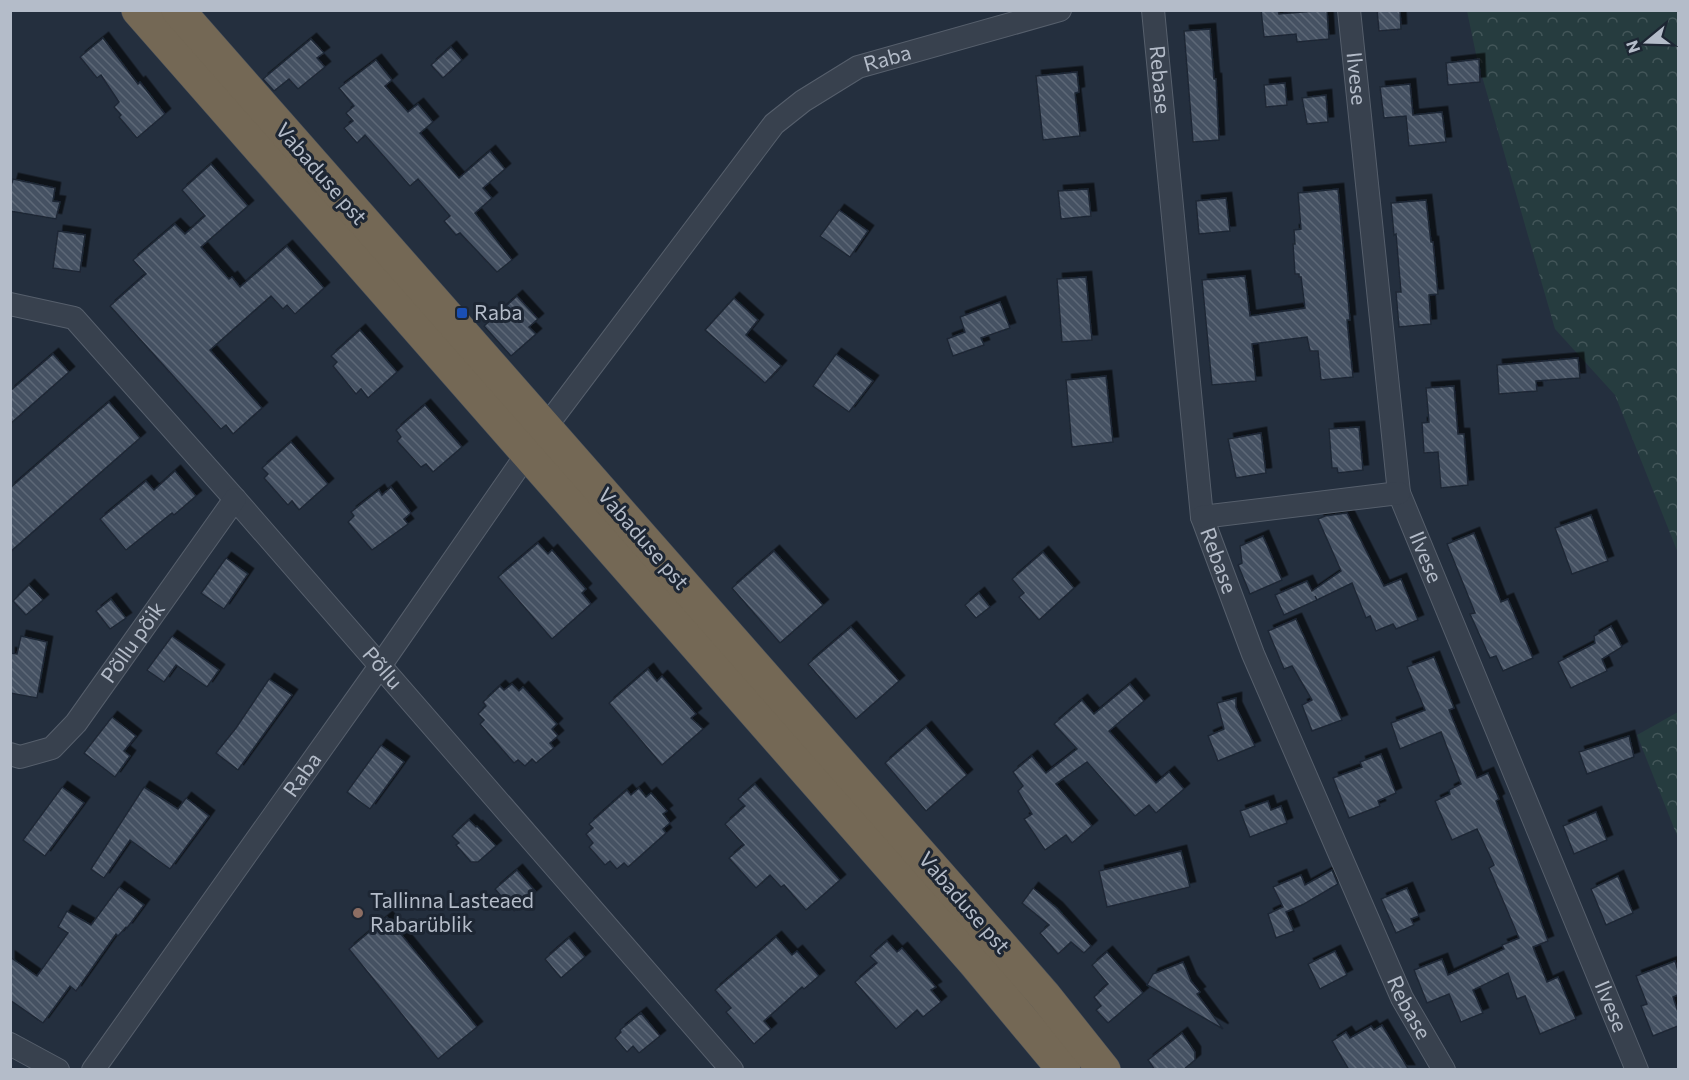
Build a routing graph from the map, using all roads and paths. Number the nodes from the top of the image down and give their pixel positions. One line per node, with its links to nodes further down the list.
1 (138, 10): 7 (highway, Vabaduse pst)
2 (178, 10): 7 (highway, Vabaduse pst)
3 (1060, 10): 7 (street, Raba)
4 (1153, 10): 10 (street, Rebase)
5 (1349, 10): 8 (street, Ilvese)
6 (10, 304): 9 (street, Põllu)
7 (536, 441): 11 (street, Raba); 17 (highway, Vabaduse pst); 18 (highway, Vabaduse pst)
8 (1399, 494): 10 (street); 20 (street, Ilvese)
9 (235, 499): 11 (street, Põllu); 12 (street, Põllu põik)
10 (1202, 517): 19 (street, Rebase)
11 (380, 666): 15 (street, Raba); 16 (street, Põllu)
12 (10, 754)
13 (10, 1044): 14 (street)
14 (58, 1070)
15 (93, 1070)
16 (732, 1070)
17 (1064, 1070)
18 (1104, 1070)
19 (1444, 1070)
20 (1637, 1070)

